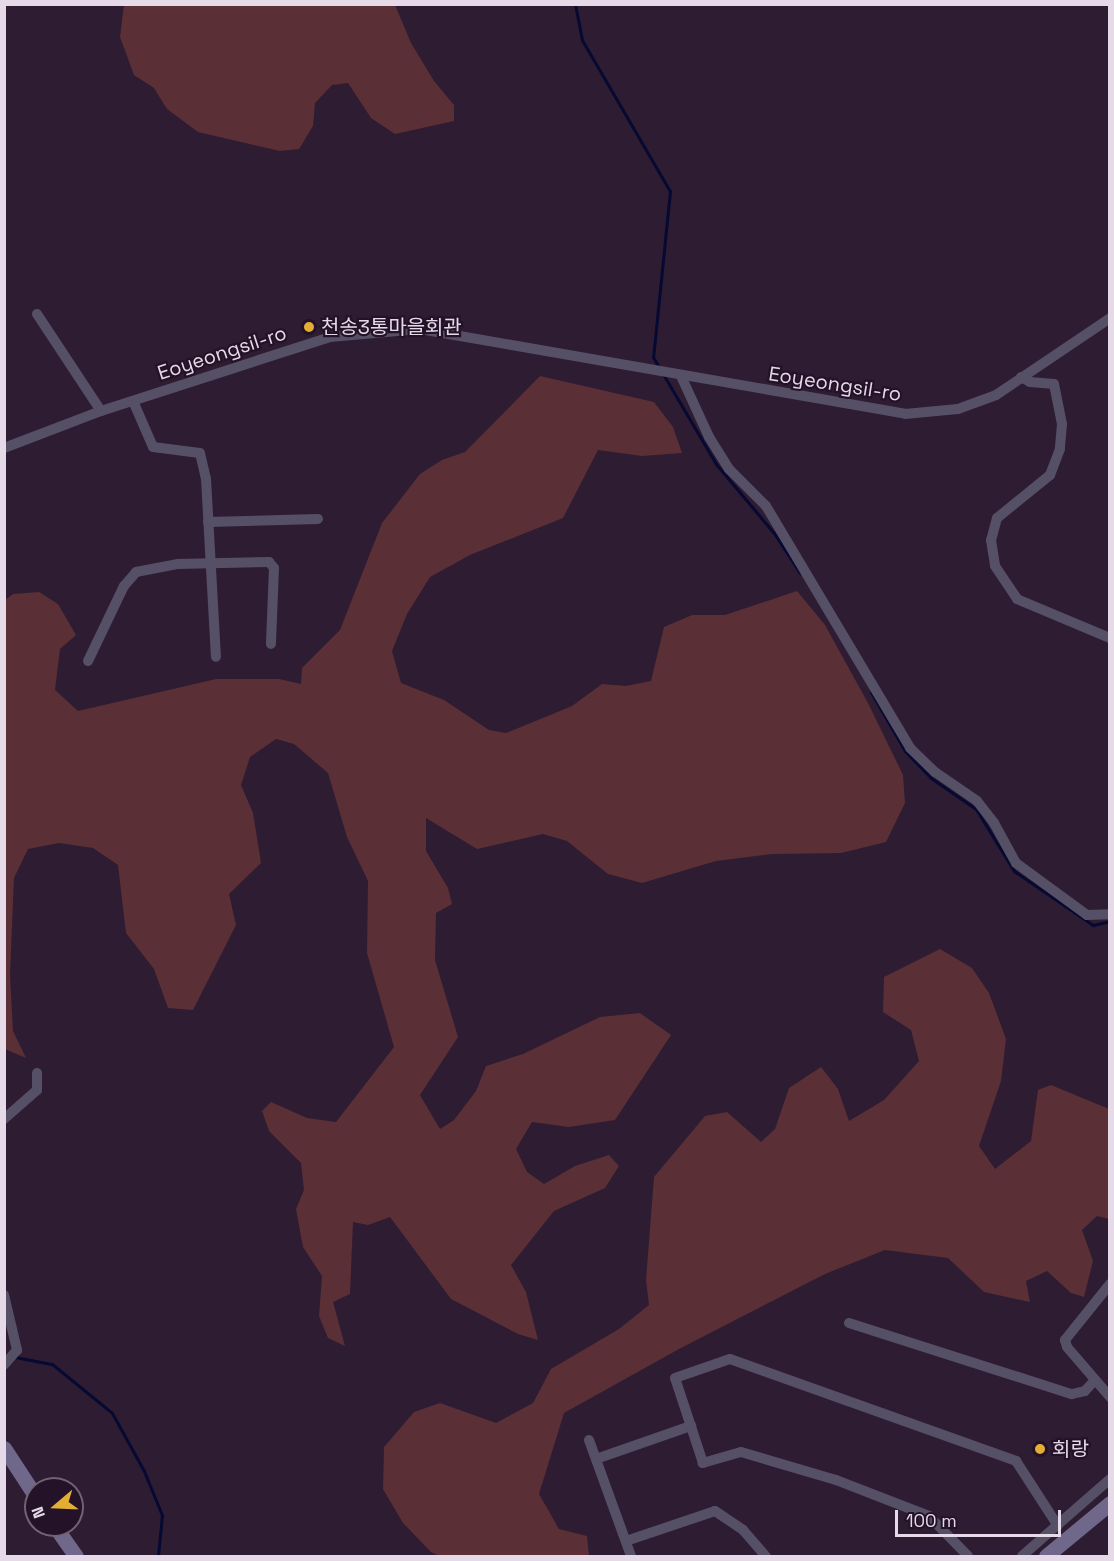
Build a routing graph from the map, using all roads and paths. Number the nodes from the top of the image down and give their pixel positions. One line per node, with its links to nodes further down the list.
1 (37, 314): 6 (street)
2 (1110, 318): 4 (street, Eoyeongsil-ro)
3 (677, 375): 4 (street, Eoyeongsil-ro); 5 (street, Eoyeongsil-ro); 15 (street)
4 (1021, 377): 11 (street)
5 (133, 401): 6 (street, Eoyeongsil-ro); 9 (street)
6 (101, 411): 7 (street, Eoyeongsil-ro)
7 (4, 448)
8 (318, 519): 9 (street)
9 (208, 522): 10 (street)
10 (210, 563): 12 (street); 13 (street); 14 (street)
11 (1110, 638)
12 (271, 644)
13 (216, 657)
14 (88, 661)
15 (1110, 914)
16 (37, 1073): 17 (street)
17 (4, 1119)
18 (1110, 1284): 22 (street)
19 (4, 1295): 21 (street)
20 (849, 1323): 22 (street)
21 (7, 1364)
22 (1095, 1380): 23 (street)
23 (1109, 1396)
24 (691, 1426): 27 (street); 31 (street); 37 (street)
25 (589, 1440): 27 (street)
26 (4, 1448): 28 (street)
27 (596, 1459): 33 (street)
28 (24, 1479)
29 (1110, 1479): 31 (street)
30 (1110, 1503): 39 (street)
31 (1058, 1526): 38 (street)
32 (62, 1537): 34 (street)
33 (626, 1541): 35 (street); 36 (street)
34 (76, 1557)
35 (631, 1557)
36 (766, 1557)
37 (968, 1557)
38 (1022, 1557)
39 (1046, 1557)

